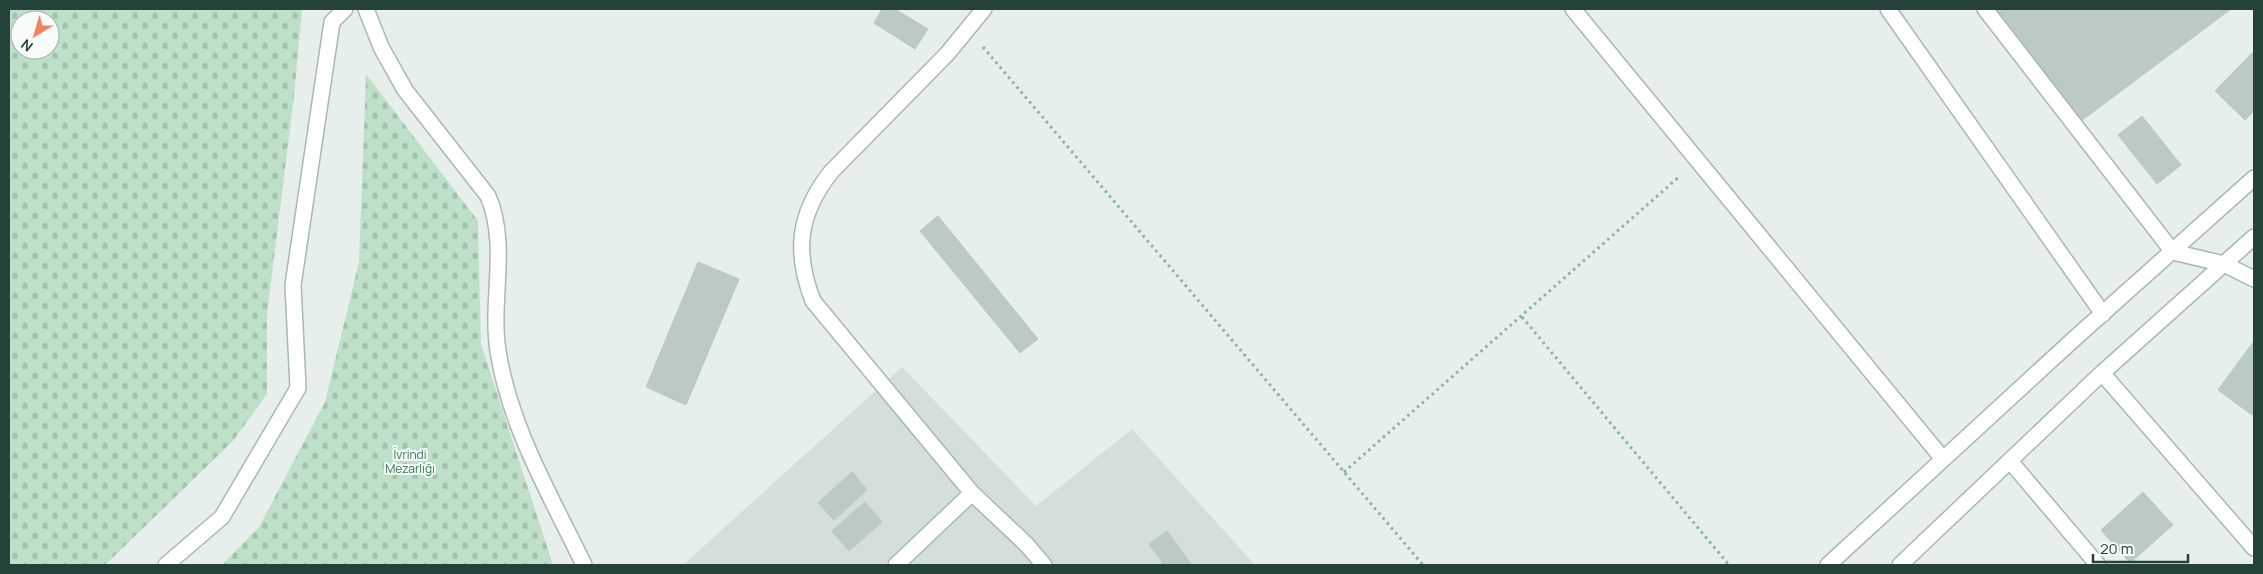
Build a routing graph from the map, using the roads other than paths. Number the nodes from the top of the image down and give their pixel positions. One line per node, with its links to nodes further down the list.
1 (345, 9): 18 (street)
2 (366, 9): 19 (street)
3 (984, 9): 16 (street)
4 (1573, 9): 14 (street)
5 (1888, 9): 12 (street)
6 (1985, 9): 9 (street)
7 (2254, 178): 9 (street)
8 (2254, 237): 10 (street)
9 (2174, 252): 10 (street); 12 (street)
10 (2224, 264): 11 (street); 13 (street)
11 (2254, 279)
12 (2103, 314): 14 (street)
13 (2102, 373): 15 (street); 17 (street)
14 (1943, 459): 22 (street)
15 (2010, 461): 23 (street); 24 (street)
16 (972, 493): 20 (street); 21 (street)
17 (2254, 548)
18 (166, 565)
19 (584, 565)
20 (896, 565)
21 (1044, 565)
22 (1828, 565)
23 (1900, 565)
24 (2098, 565)

